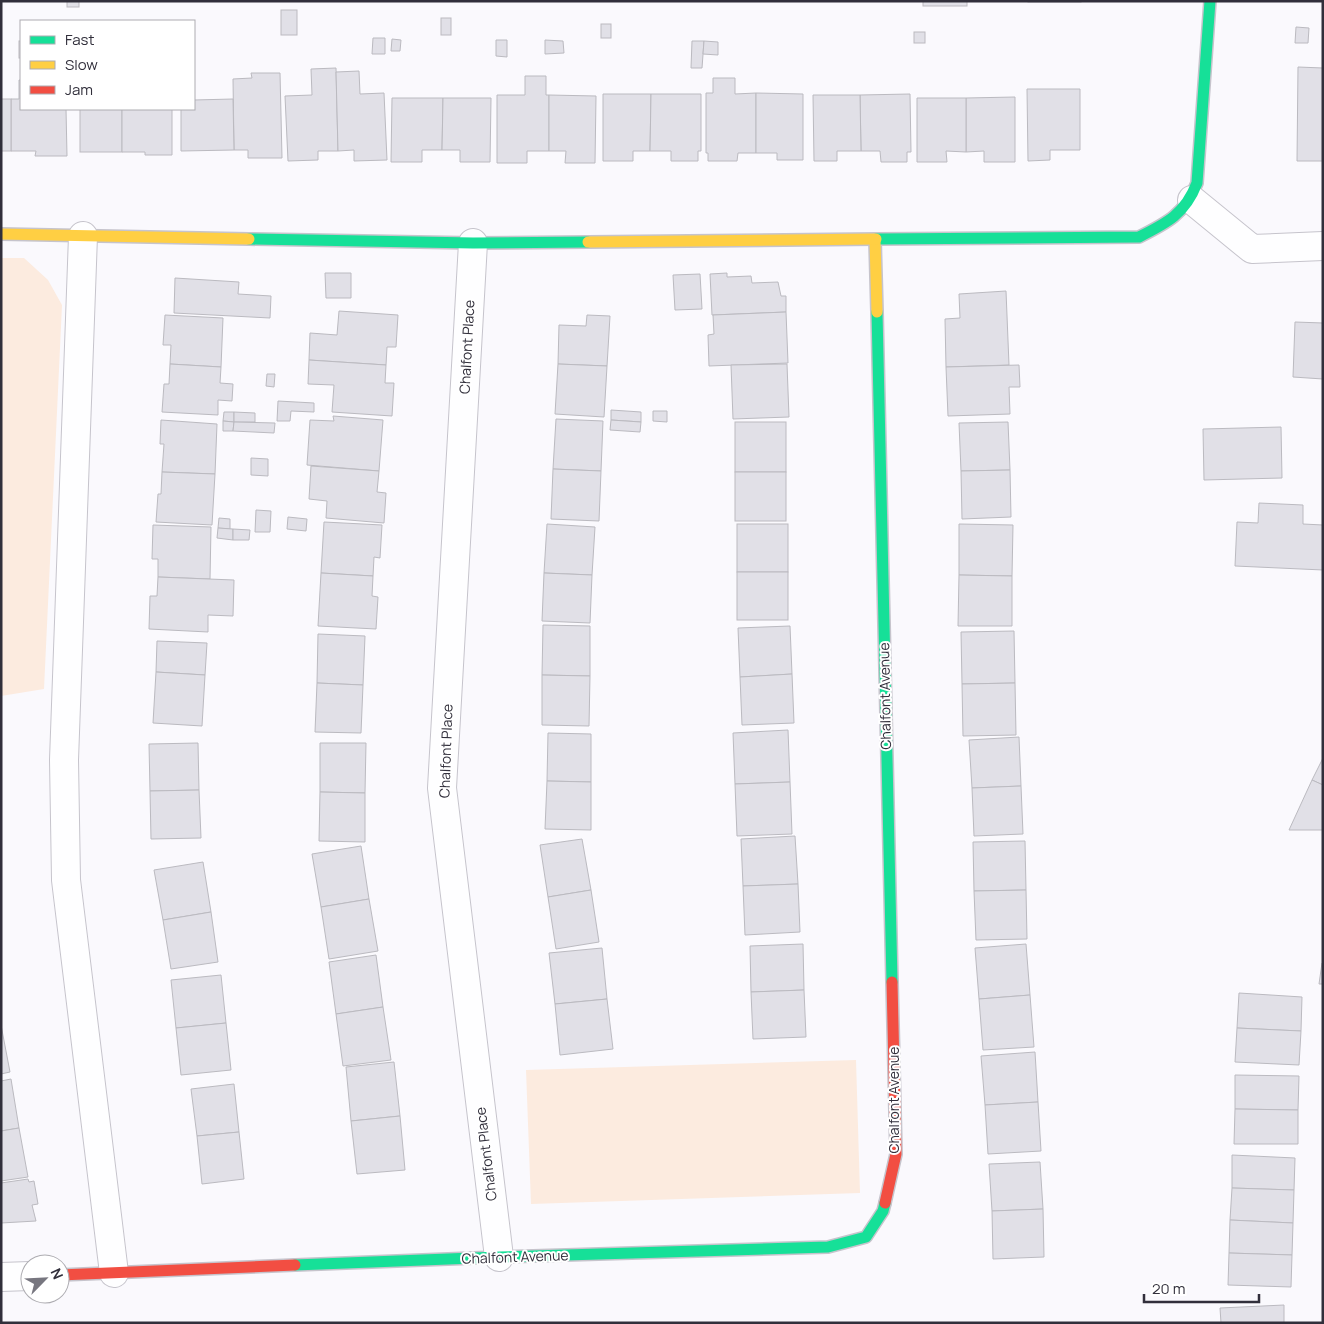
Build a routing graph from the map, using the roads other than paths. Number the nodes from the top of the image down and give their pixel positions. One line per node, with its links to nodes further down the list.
1 (1210, 1): 2 (street)
2 (1192, 200): 5 (street); 7 (street)
3 (1, 234): 4 (street)
4 (83, 236): 6 (street); 9 (street)
5 (875, 240): 6 (street); 8 (street, Chalfont Avenue)
6 (473, 243): 8 (street, Chalfont Place)
7 (1323, 246)
8 (499, 1257): 9 (street, Chalfont Avenue)
9 (114, 1273): 10 (street, Chalfont Avenue)
10 (70, 1275)
11 (20, 1276): 12 (street)
12 (1, 1277)

